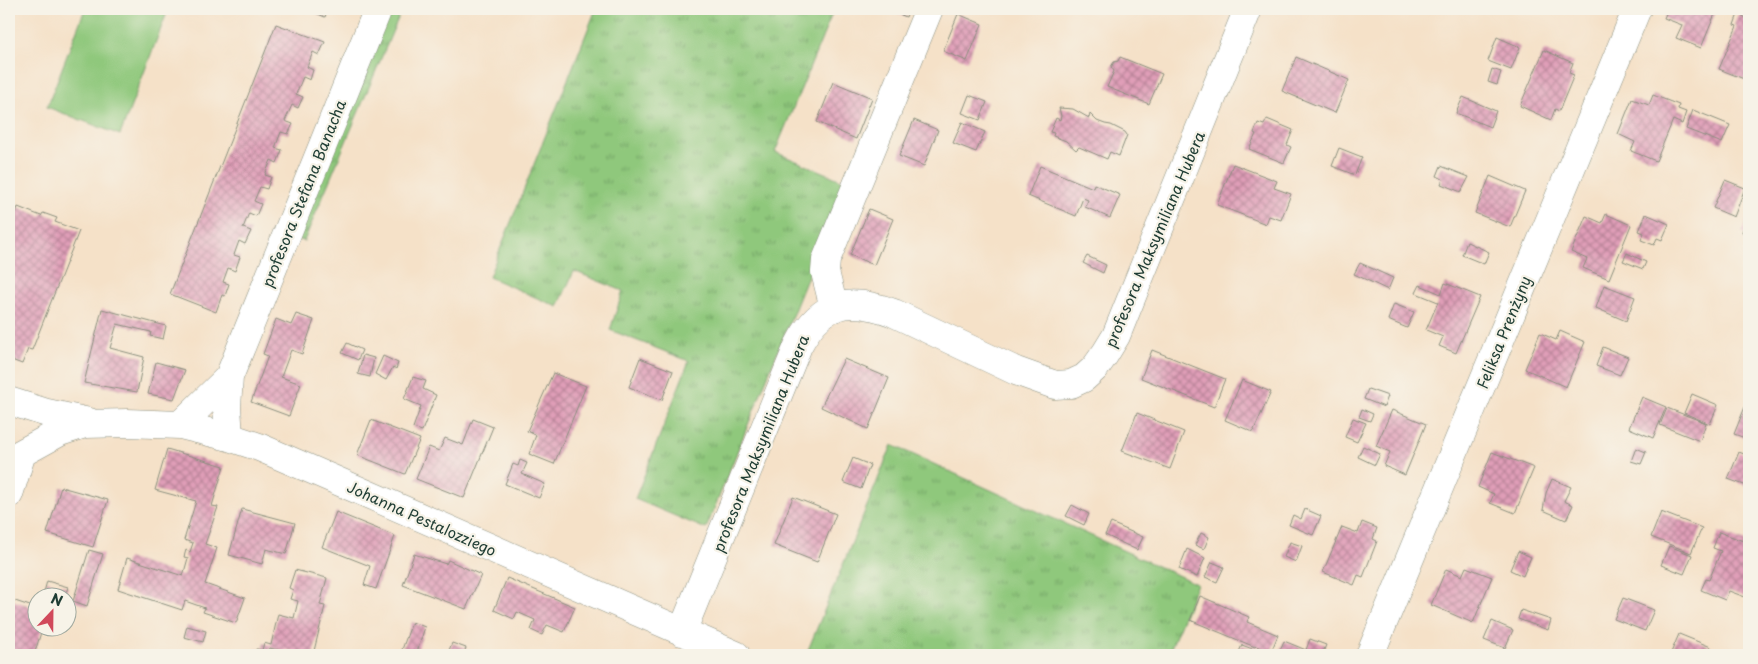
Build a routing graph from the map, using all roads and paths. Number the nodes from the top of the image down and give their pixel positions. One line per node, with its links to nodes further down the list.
1 (378, 9): 6 (street, profesora Stefana Banacha)
2 (929, 9): 5 (street)
3 (1248, 9): 5 (street, profesora Maksymiliana Hubera)
4 (1637, 9): 15 (street, Feliksa Prenżyny)
5 (834, 308): 13 (street, profesora Maksymiliana Hubera)
6 (229, 377): 9 (street, profesora Stefana Banacha); 10 (street, profesora Stefana Banacha)
7 (9, 401): 8 (street, Johanna Pestalozziego)
8 (98, 423): 9 (street, Johanna Pestalozziego); 11 (street, Johanna Pestalozziego)
9 (180, 425): 10 (street, Johanna Pestalozziego)
10 (229, 437): 13 (street, Johanna Pestalozziego)
11 (15, 456): 12 (street)
12 (9, 494)
13 (682, 632): 14 (street, Johanna Pestalozziego)
14 (736, 655)
15 (1370, 655)

